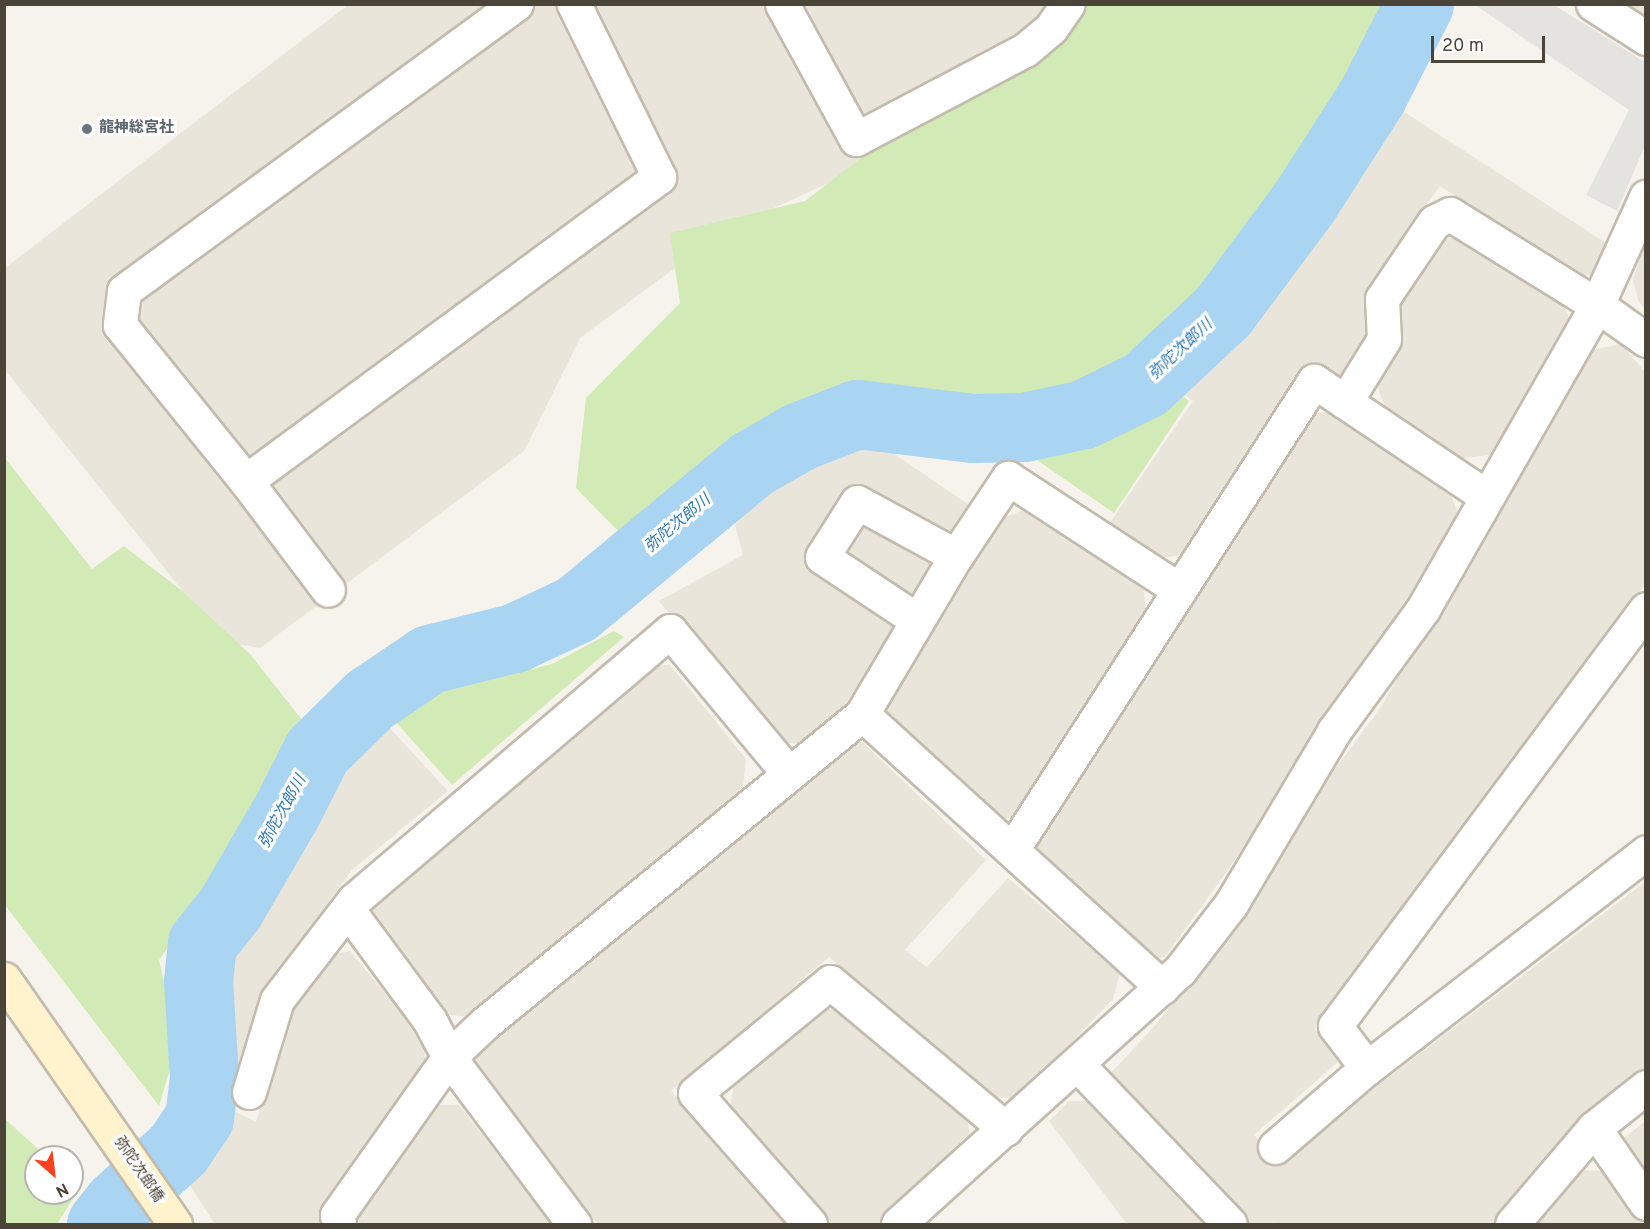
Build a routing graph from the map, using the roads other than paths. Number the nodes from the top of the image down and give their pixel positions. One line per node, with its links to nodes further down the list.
1 (516, 4): 11 (street)
2 (574, 4): 11 (street)
3 (782, 4): 4 (street)
4 (1068, 4)
5 (1593, 4): 6 (street)
6 (1646, 38)
7 (1646, 197): 8 (street)
8 (1597, 305): 9 (street); 10 (street); 12 (street)
9 (1646, 340)
10 (1345, 402): 12 (street); 15 (street)
11 (246, 481): 14 (street)
12 (1487, 497): 24 (street)
13 (956, 556): 15 (street); 17 (street); 17 (street)
14 (328, 590)
15 (1180, 590): 20 (street)
16 (1646, 609): 27 (street)
17 (918, 620): 18 (street)
18 (862, 714): 19 (street); 20 (street)
19 (789, 774): 22 (street); 25 (street)
20 (1012, 850): 24 (street)
21 (1646, 852): 27 (street)
22 (348, 910): 25 (street); 29 (street)
23 (4, 979): 34 (street, 弥陀次郎橋)
24 (1162, 987): 26 (street)
25 (449, 1057): 35 (street); 36 (street)
26 (1077, 1064): 31 (street); 39 (street)
27 (1367, 1068): 32 (street)
28 (1646, 1087): 30 (street)
29 (249, 1092)
30 (1594, 1128): 33 (street); 40 (street)
31 (1005, 1129): 37 (street); 38 (street)
32 (1275, 1147)
33 (1646, 1203)
34 (172, 1219)
35 (339, 1224)
36 (574, 1224)
37 (810, 1224)
38 (898, 1224)
39 (1230, 1224)
40 (1512, 1224)

